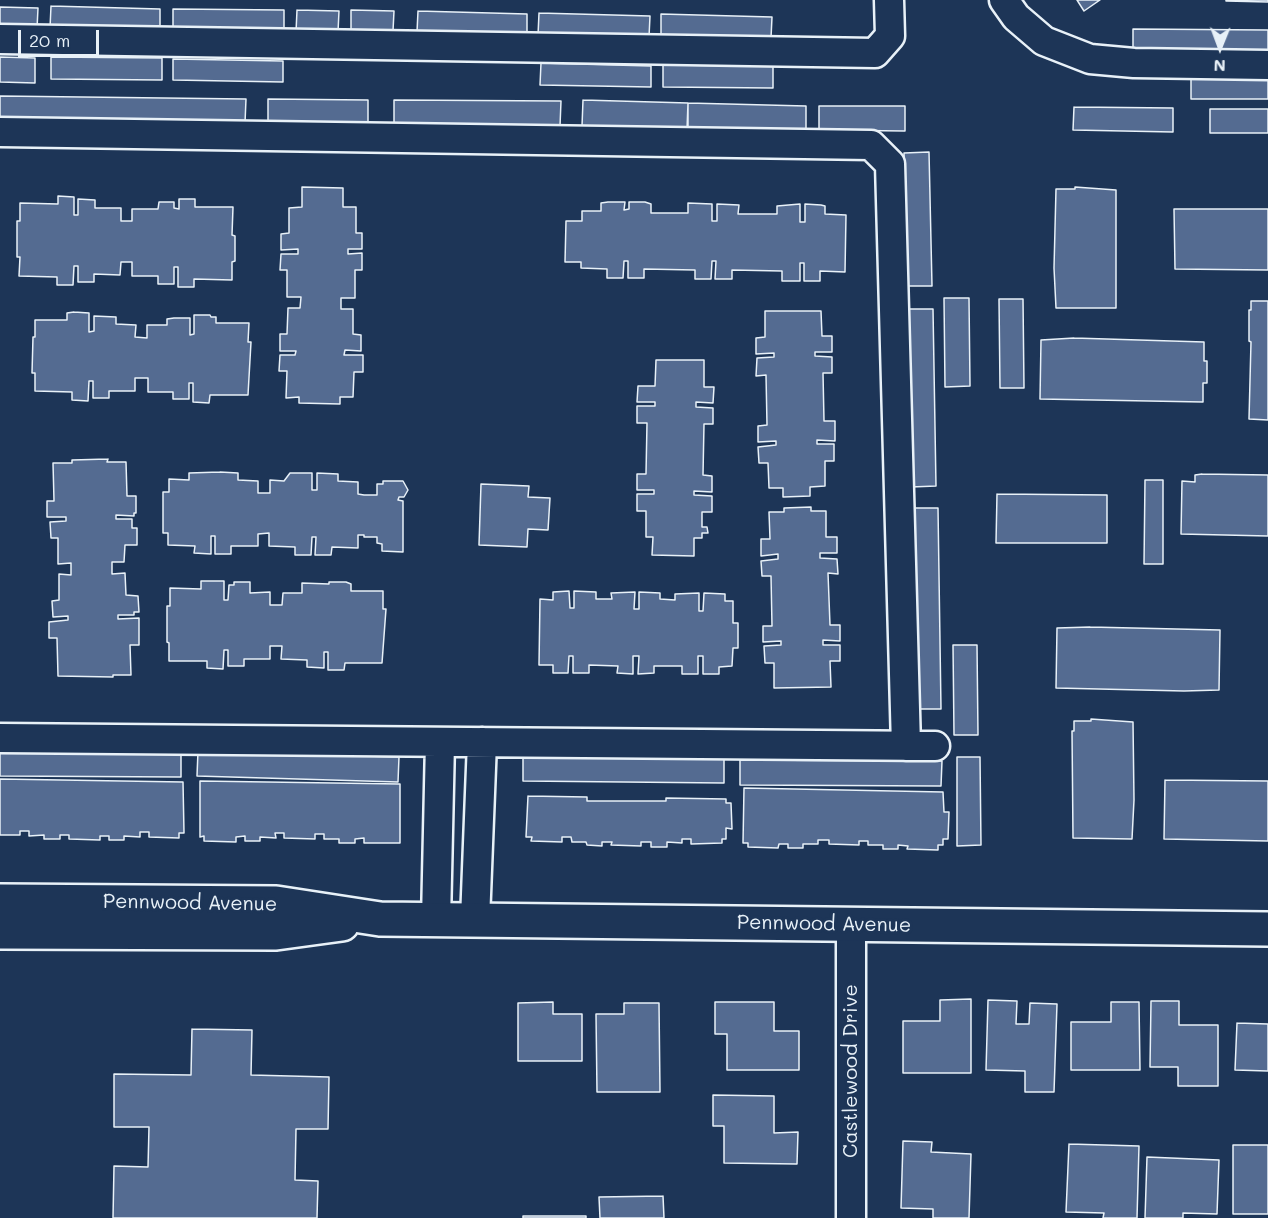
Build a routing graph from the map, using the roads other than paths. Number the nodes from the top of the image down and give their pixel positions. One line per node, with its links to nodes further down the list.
1 (889, 0): 3 (street)
2 (1004, 0): 4 (street)
3 (0, 39)
4 (1268, 65)
5 (0, 132): 9 (street)
6 (0, 738): 7 (street)
7 (440, 742): 8 (street); 13 (street)
8 (482, 742): 9 (street); 14 (street)
9 (906, 746): 10 (street)
10 (935, 746)
11 (0, 901): 12 (street, Pennwood Avenue)
12 (380, 919): 13 (street, Pennwood Avenue); 17 (street, Pennwood Avenue)
13 (436, 920): 14 (street, Pennwood Avenue)
14 (475, 921): 15 (street, Pennwood Avenue)
15 (851, 924): 16 (street, Pennwood Avenue); 18 (street, Castlewood Drive)
16 (1268, 929)
17 (0, 932)
18 (851, 1218)

